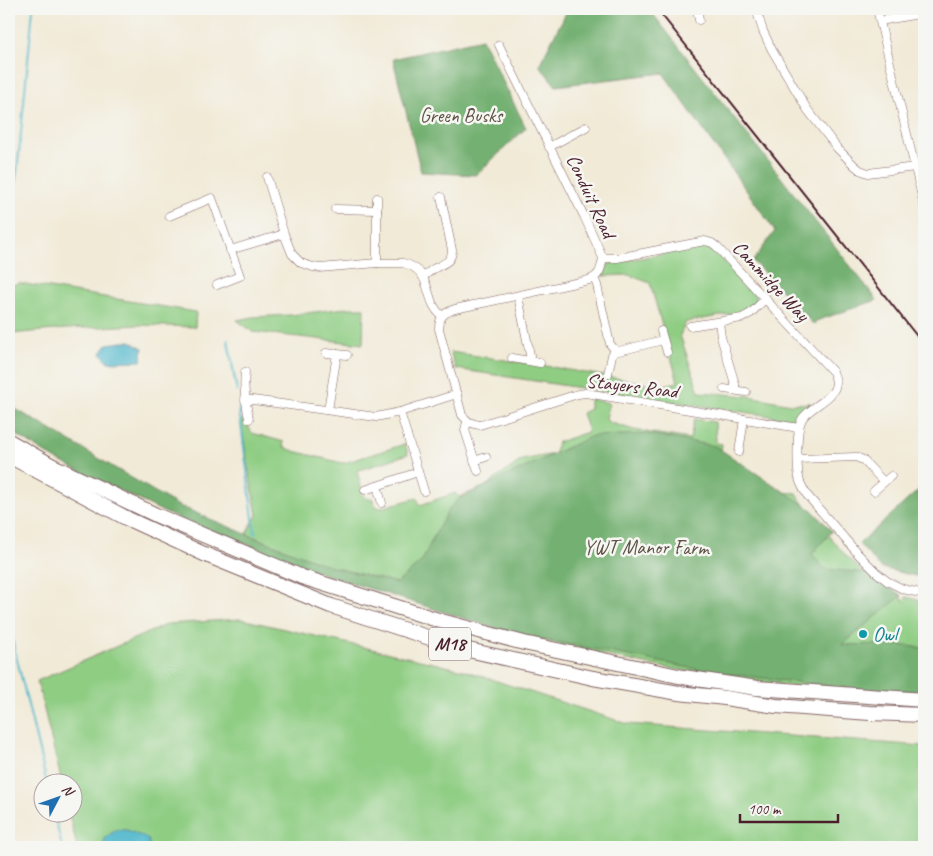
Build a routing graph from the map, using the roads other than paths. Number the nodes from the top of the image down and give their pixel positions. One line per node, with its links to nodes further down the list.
1 (697, 9): 5 (street)
2 (756, 9): 10 (street)
3 (877, 9): 6 (street)
4 (924, 13): 6 (street)
5 (699, 20)
6 (880, 21): 10 (street)
7 (499, 45): 9 (street, Conduit Road)
8 (586, 127): 9 (street, Conduit Road)
9 (549, 147): 20 (street, Conduit Road)
10 (915, 167): 14 (street)
11 (267, 177): 18 (street)
12 (441, 196): 22 (street)
13 (377, 198): 16 (street)
14 (924, 205)
15 (335, 209): 16 (street)
16 (378, 210): 21 (street)
17 (169, 216): 19 (street)
18 (284, 234): 19 (street); 21 (street)
19 (230, 250): 24 (street)
20 (603, 258): 23 (street); 26 (street, Cammidge Way)
21 (378, 263): 22 (street)
22 (424, 277): 27 (street)
23 (594, 278): 25 (street); 32 (street)
24 (217, 285)
25 (518, 296): 27 (street); 38 (street)
26 (766, 298): 28 (street); 52 (street, Cammidge Way)
27 (442, 316): 45 (street)
28 (718, 322): 29 (street); 43 (street)
29 (690, 326)
30 (661, 331): 31 (street)
31 (663, 340): 32 (street); 34 (street)
32 (615, 350): 41 (street)
33 (326, 352): 35 (street)
34 (667, 352)
35 (336, 354): 36 (street); 47 (street)
36 (347, 355)
37 (512, 358): 38 (street)
38 (529, 360): 39 (street)
39 (540, 363)
40 (245, 372): 46 (street)
41 (608, 374)
42 (724, 389): 43 (street)
43 (735, 390): 44 (street)
44 (746, 392)
45 (457, 394): 48 (street); 51 (street)
46 (245, 400): 47 (street); 49 (street)
47 (328, 410): 48 (street)
48 (400, 412): 60 (street)
49 (249, 419)
50 (744, 419): 51 (street, Stayers Road); 52 (street, Stayers Road); 54 (street)
51 (467, 422): 58 (street)
52 (799, 428): 57 (street)
53 (9, 441): 69 (highway, M18)
54 (739, 452)
55 (9, 456): 70 (highway, M18)
56 (486, 457): 58 (street)
57 (798, 459): 62 (street); 68 (street)
58 (474, 461): 59 (street)
59 (478, 471)
60 (418, 472): 63 (street); 65 (street)
61 (891, 476): 62 (street)
62 (884, 482): 66 (street)
63 (377, 486): 64 (street); 67 (street)
64 (365, 490)
65 (424, 490)
66 (874, 490)
67 (382, 503)
68 (924, 594)
69 (924, 700)
70 (924, 714)

